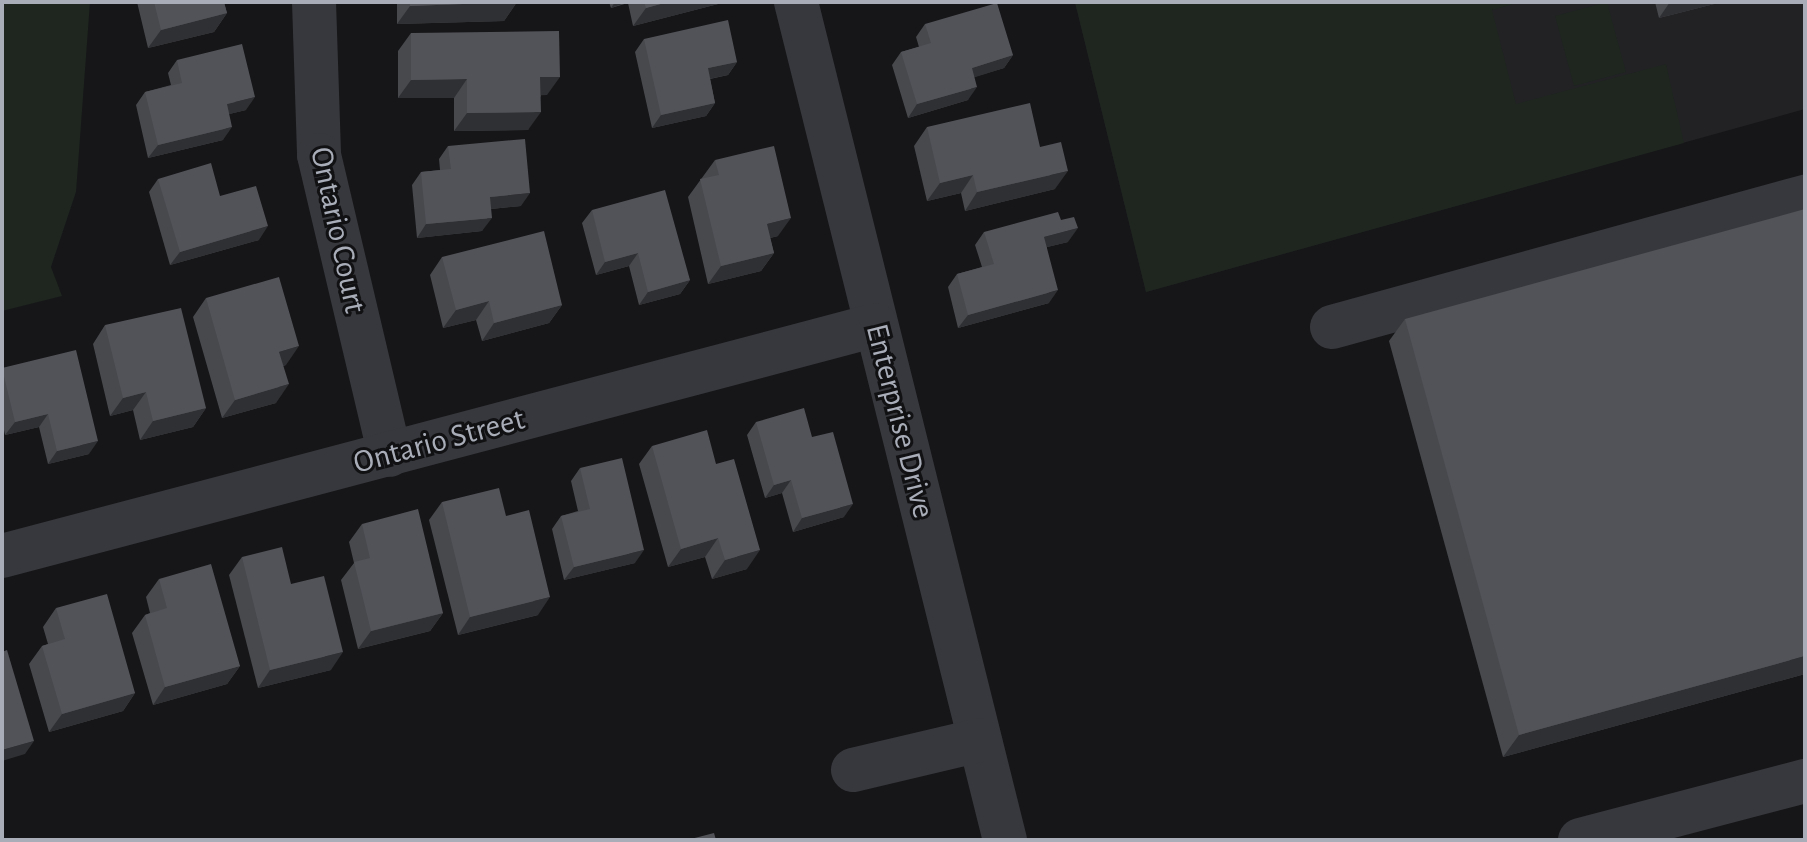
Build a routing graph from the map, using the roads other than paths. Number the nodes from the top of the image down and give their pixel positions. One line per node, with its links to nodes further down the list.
1 (314, 2): 6 (street, Ontario Court)
2 (796, 2): 4 (street, Enterprise Drive)
3 (1805, 197): 5 (street)
4 (876, 325): 6 (street, Ontario Street); 8 (street, Enterprise Drive)
5 (1332, 327)
6 (390, 455): 7 (street, Ontario Street)
7 (2, 556)
8 (980, 740): 9 (street); 11 (street, Enterprise Drive)
9 (853, 770)
10 (1805, 781): 12 (street)
11 (1005, 840)
12 (1580, 840)

